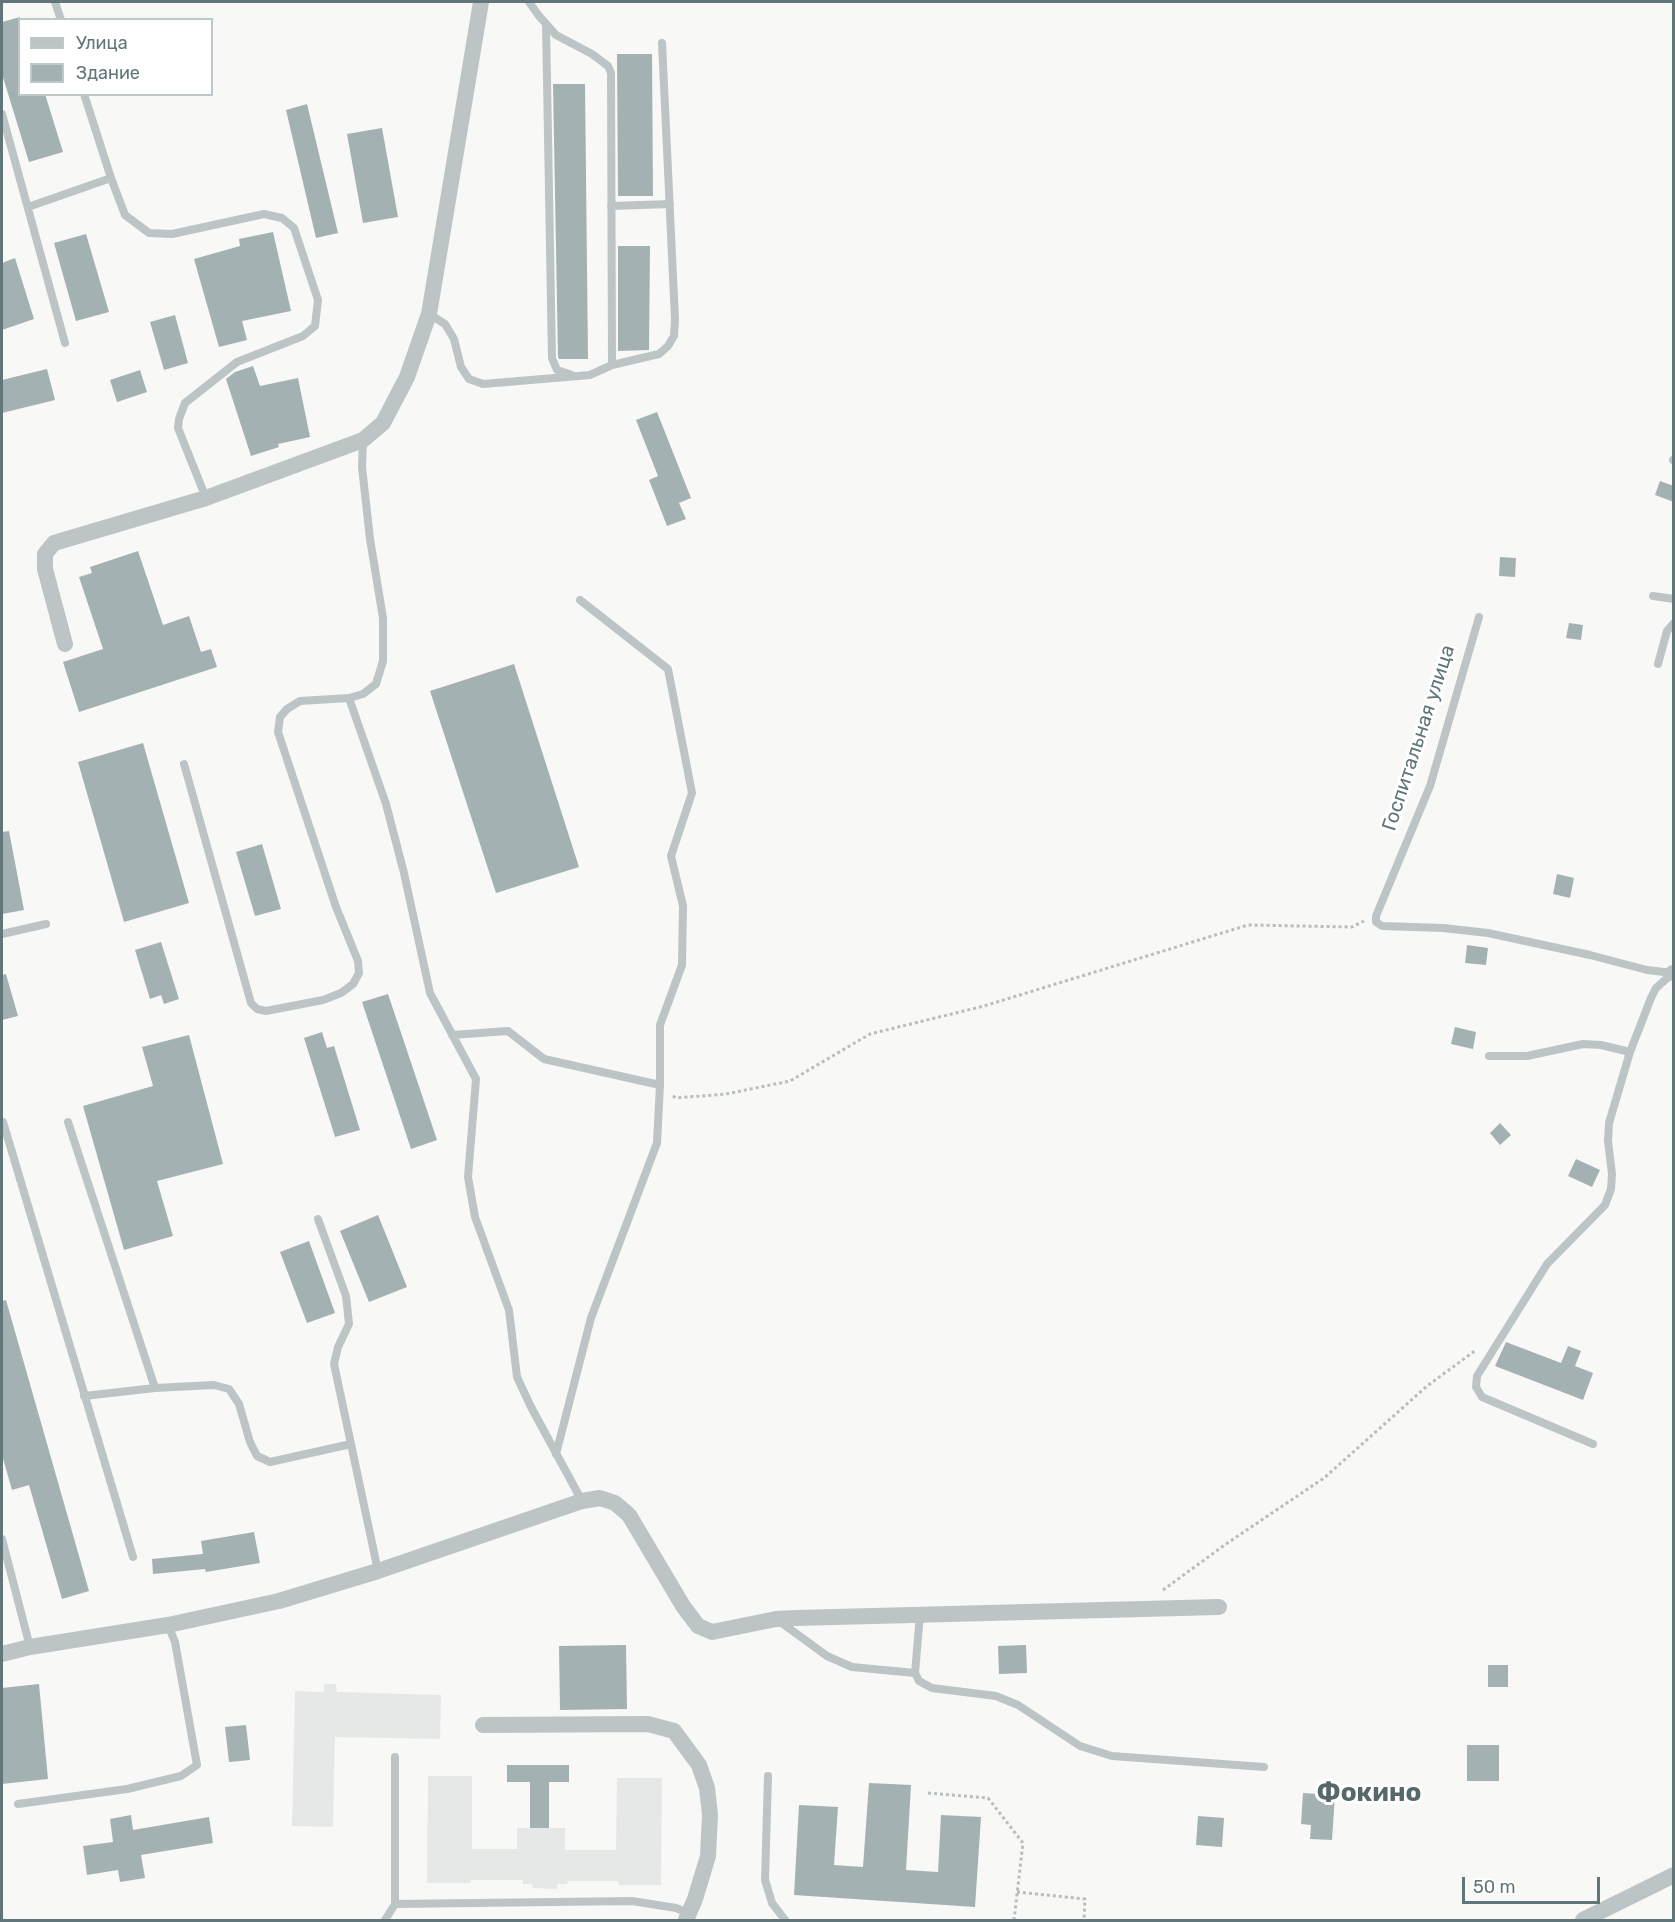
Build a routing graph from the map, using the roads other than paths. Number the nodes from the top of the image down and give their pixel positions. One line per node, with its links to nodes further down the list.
1 (55, 2): 4 (lane)
2 (481, 2): 13 (street)
3 (530, 2): 5 (lane)
4 (60, 18)
5 (546, 24): 11 (lane); 16 (lane)
6 (662, 43): 10 (lane)
7 (85, 96): 9 (lane)
8 (2, 114): 12 (lane)
9 (111, 178): 12 (lane); 18 (lane)
10 (670, 204): 11 (lane); 15 (lane)
11 (611, 206): 15 (lane)
12 (28, 207): 14 (lane)
13 (429, 315): 16 (lane); 17 (street)
14 (65, 343)
15 (612, 365): 16 (lane)
16 (575, 376)
17 (363, 440): 18 (street); 26 (lane)
18 (206, 498): 24 (street)
19 (1653, 596): 20 (lane)
20 (1674, 599)
21 (580, 600): 34 (lane)
22 (1479, 617): 30 (lane, Госпитальная улица)
23 (1674, 623): 25 (lane)
24 (65, 644)
25 (1658, 664)
26 (349, 698): 27 (lane); 31 (lane)
27 (184, 764)
28 (46, 924): 29 (lane)
29 (2, 934)
30 (1673, 973): 32 (lane)
31 (452, 1035): 34 (lane); 42 (lane)
32 (1630, 1052): 33 (lane); 41 (lane)
33 (1489, 1056)
34 (660, 1085): 42 (lane)
35 (3, 1122): 39 (lane)
36 (68, 1122): 38 (lane)
37 (318, 1219): 40 (lane)
38 (155, 1388): 39 (lane); 40 (lane)
39 (84, 1396): 45 (lane)
40 (351, 1444): 46 (lane)
41 (1593, 1444)
42 (556, 1454): 43 (lane)
43 (582, 1501): 46 (street); 49 (street)
44 (2, 1539): 51 (lane)
45 (133, 1557)
46 (378, 1571): 50 (street)
47 (1219, 1607): 48 (street)
48 (920, 1614): 49 (street); 53 (lane)
49 (776, 1619): 53 (lane)
50 (168, 1625): 51 (street); 58 (lane)
51 (30, 1647): 52 (street)
52 (2, 1654)
53 (915, 1673): 56 (lane)
54 (483, 1725): 61 (street)
55 (395, 1757): 60 (lane)
56 (1264, 1767)
57 (768, 1776): 63 (lane)
58 (18, 1804)
59 (1674, 1875): 64 (street)
60 (395, 1904): 61 (lane); 62 (lane)
61 (687, 1917)
62 (385, 1920)
63 (785, 1920)
64 (1583, 1920)

